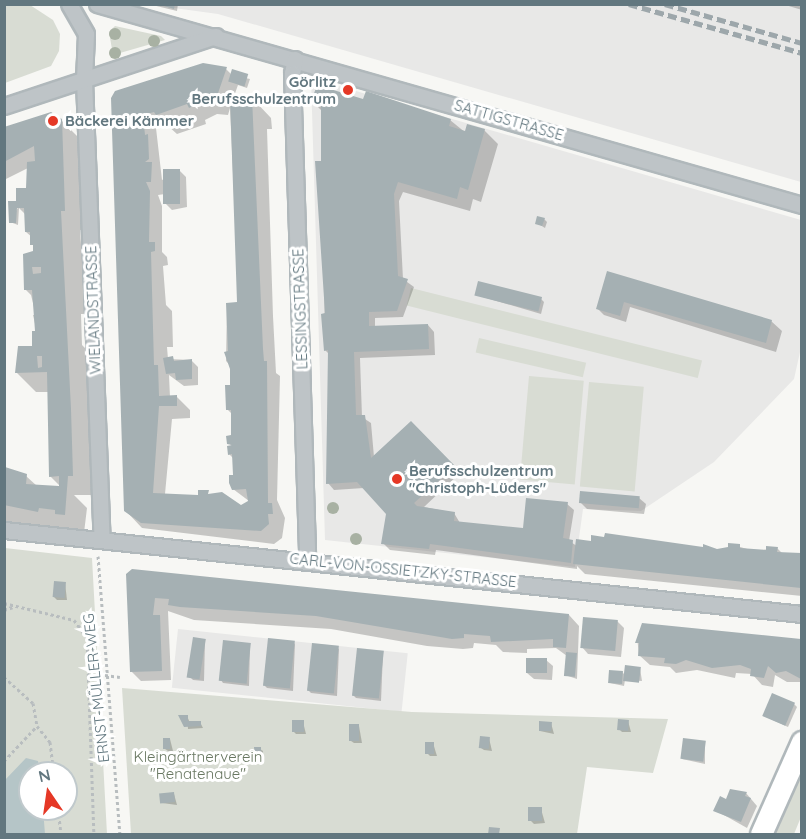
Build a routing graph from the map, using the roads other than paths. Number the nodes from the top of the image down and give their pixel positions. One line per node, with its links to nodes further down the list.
1 (69, 4): 5 (street, WIELANDSTRASSE)
2 (97, 4): 3 (street, SATTIGSTRASSE)
3 (216, 36): 4 (street, SATTIGSTRASSE); 5 (street)
4 (295, 59): 7 (street, SATTIGSTRASSE); 10 (street, LESSINGSTRASSE)
5 (84, 80): 6 (street); 9 (street, WIELANDSTRASSE)
6 (4, 106)
7 (801, 206)
8 (4, 530): 9 (street, CARL-VON-OSSIETZKY-STRASSE)
9 (102, 540): 10 (street, CARL-VON-OSSIETZKY-STRASSE)
10 (308, 559): 11 (street, CARL-VON-OSSIETZKY-STRASSE)
11 (801, 614)
12 (801, 742): 13 (street)
13 (761, 834)

